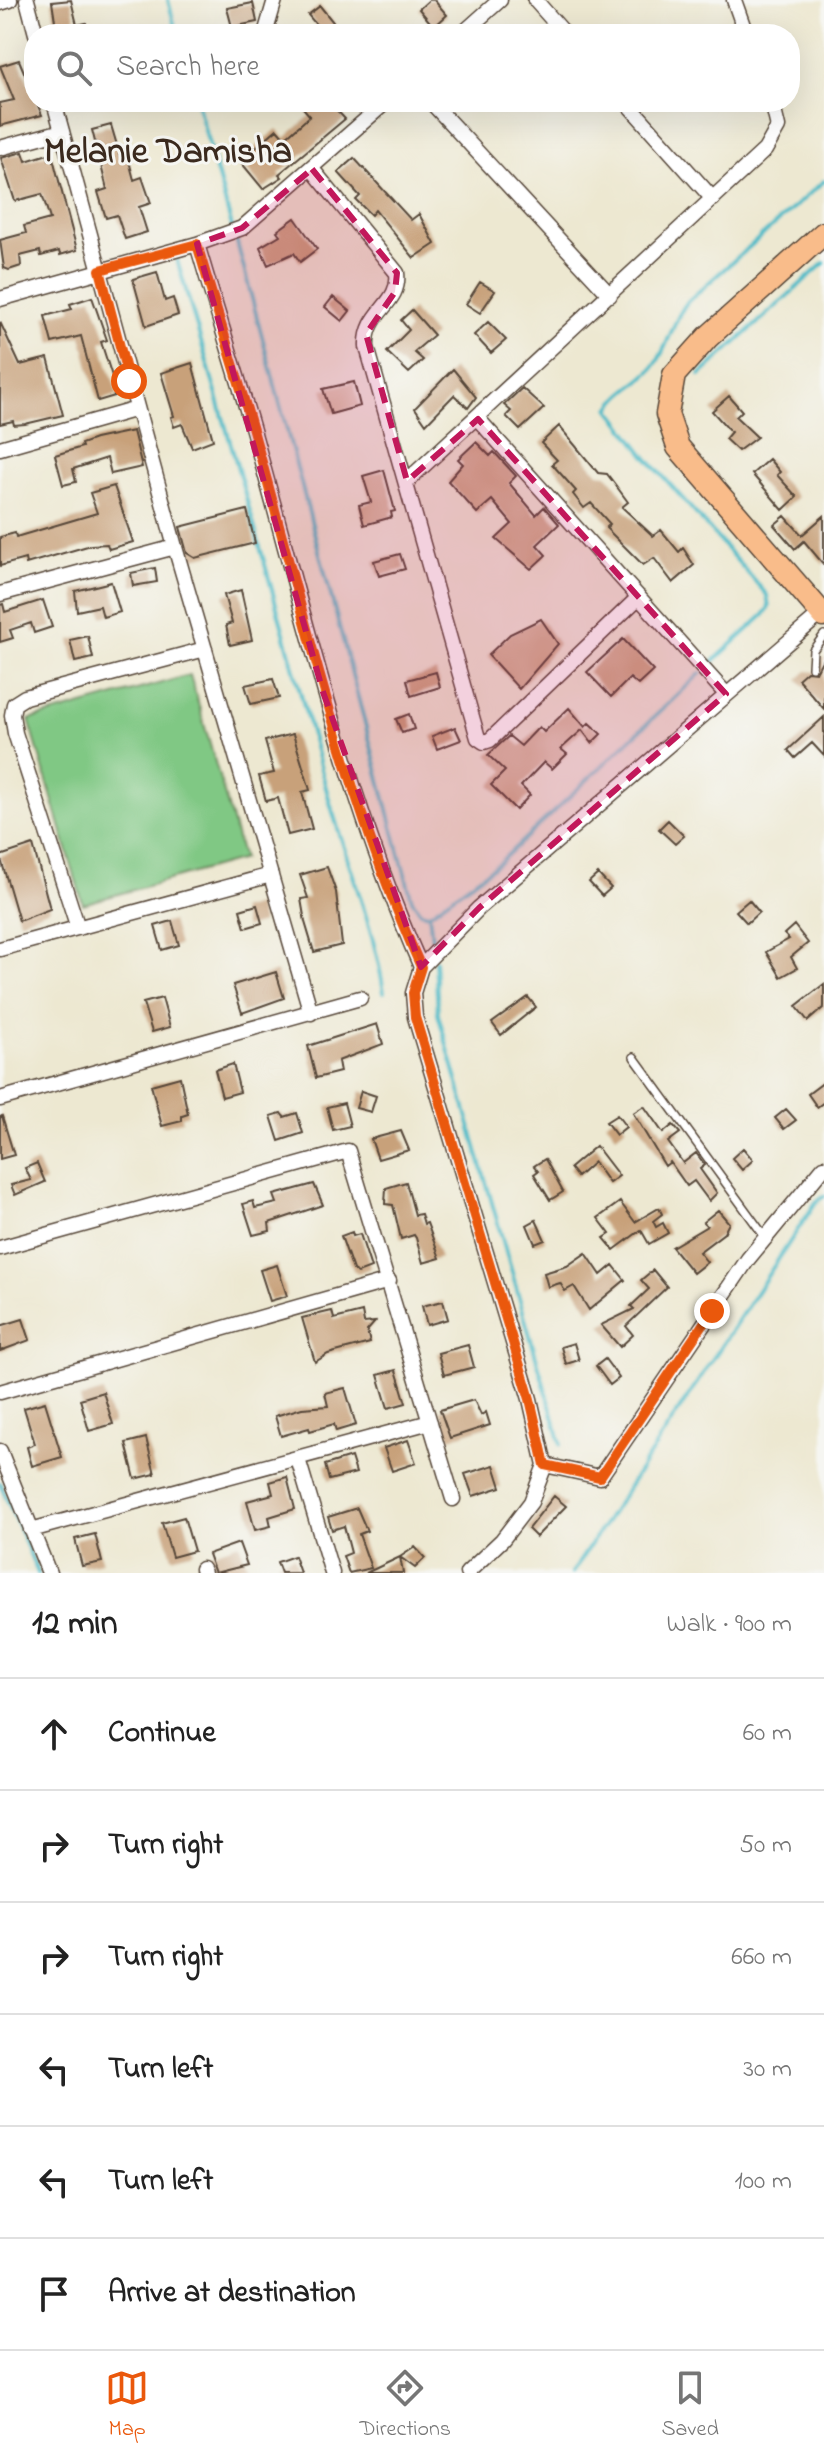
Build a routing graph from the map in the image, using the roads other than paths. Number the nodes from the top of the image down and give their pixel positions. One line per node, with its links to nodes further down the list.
1 (10, 0): 7 (street)
2 (27, 0): 8 (street)
3 (275, 0): 9 (street)
4 (500, 0): 10 (street)
5 (535, 0): 11 (street)
6 (734, 0): 12 (street)
7 (0, 3)
8 (33, 24)
9 (268, 24)
10 (473, 24)
11 (556, 24)
12 (742, 24)
13 (57, 112): 18 (street)
14 (375, 112): 20 (street)
15 (440, 112): 25 (street)
16 (635, 112): 21 (street)
17 (774, 112): 21 (street)
18 (62, 131): 19 (street); 24 (street)
19 (0, 148)
20 (312, 169): 23 (street); 30 (street)
21 (713, 199): 25 (street)
22 (824, 233): 34 (main road)
23 (197, 244): 24 (street); 41 (street)
24 (100, 270): 26 (street); 27 (street)
25 (610, 295): 28 (street)
26 (0, 299)
27 (137, 409): 29 (street); 31 (street)
28 (478, 419): 30 (street); 33 (street)
29 (0, 448)
30 (407, 481): 33 (street)
31 (175, 547): 32 (street); 35 (street)
32 (0, 594)
33 (639, 597): 37 (street)
34 (823, 622): 36 (lane); 37 (street)
35 (205, 649): 38 (street); 39 (street)
36 (812, 667)
37 (726, 694): 41 (street)
38 (271, 875): 39 (street); 43 (street)
39 (78, 928): 40 (street)
40 (0, 949)
41 (421, 967): 54 (street)
42 (360, 998): 43 (street)
43 (311, 1013): 45 (street)
44 (634, 1057): 47 (lane)
45 (0, 1099)
46 (824, 1167): 47 (street)
47 (765, 1237): 54 (street)
48 (0, 1248): 49 (street)
49 (389, 1281): 50 (street); 51 (street)
50 (0, 1392)
51 (430, 1422): 53 (street); 55 (street)
52 (0, 1451): 56 (street)
53 (298, 1459): 56 (street); 58 (street)
54 (545, 1465): 59 (street)
55 (453, 1499)
56 (31, 1530): 57 (street)
57 (49, 1573)
58 (332, 1573)
59 (467, 1573)

